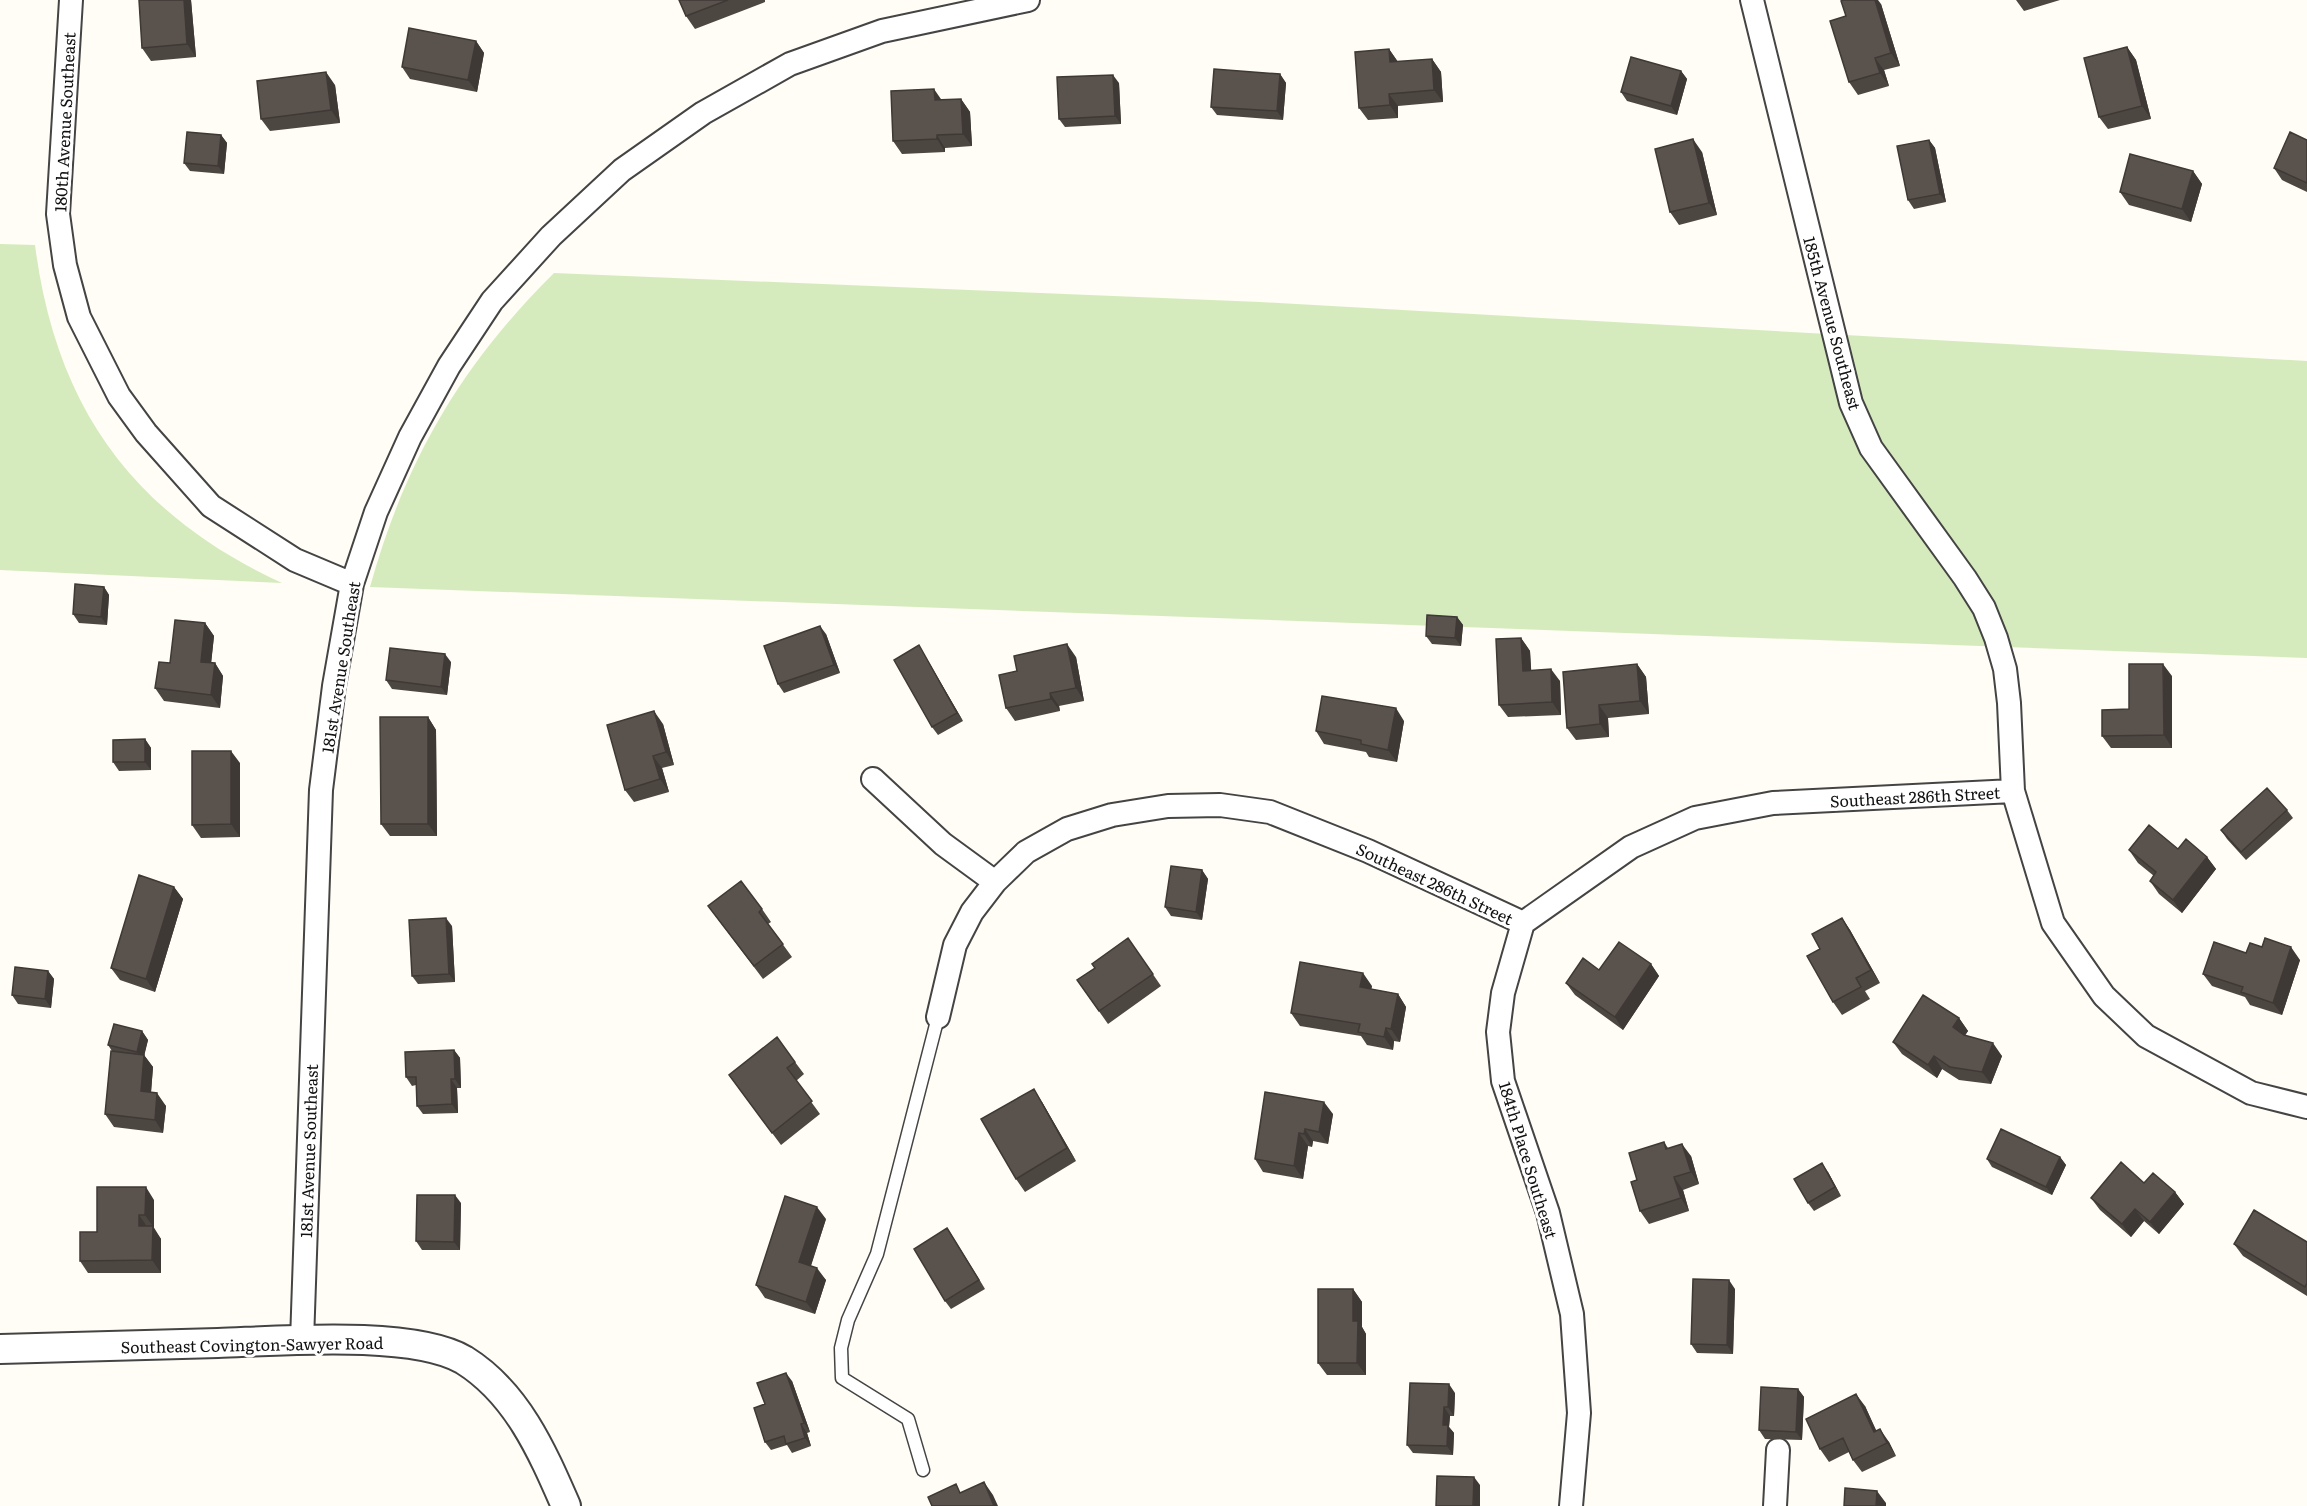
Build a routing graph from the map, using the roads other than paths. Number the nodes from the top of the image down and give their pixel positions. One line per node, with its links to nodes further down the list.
1 (71, 0): 4 (street, 180th Avenue Southeast)
2 (1028, 0): 4 (street, 181st Avenue Southeast)
3 (1752, 0): 6 (street, 185th Avenue Southeast)
4 (352, 584): 11 (street, 181st Avenue Southeast)
5 (873, 779): 7 (street)
6 (2013, 791): 8 (street, Southeast 286th Street); 10 (street, 185th Avenue Southeast)
7 (995, 882): 8 (street, Southeast 286th Street); 9 (street, Southeast 286th Street)
8 (1523, 923): 16 (street, 184th Place Southeast)
9 (938, 1017): 14 (lane)
10 (2307, 1107)
11 (302, 1341): 12 (street, Southeast Covington-Sawyer Road); 15 (street, Southeast Covington-Sawyer Road)
12 (0, 1348)
13 (1778, 1450): 17 (street)
14 (923, 1470)
15 (566, 1506)
16 (1571, 1506)
17 (1775, 1506)

